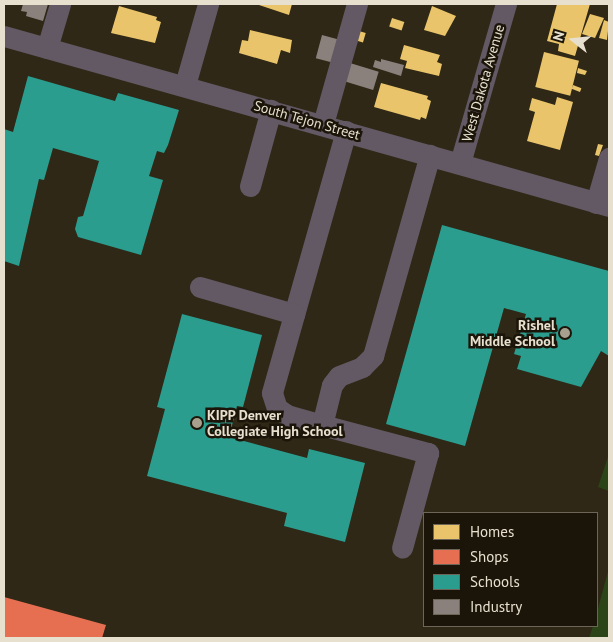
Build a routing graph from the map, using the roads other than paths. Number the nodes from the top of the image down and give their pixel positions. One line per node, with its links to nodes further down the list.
1 (60, 4): 6 (street)
2 (208, 4): 7 (street)
3 (358, 4): 9 (street)
4 (506, 4): 13 (street, West Dakota Avenue)
5 (4, 36): 6 (street, South Tejon Street)
6 (47, 48): 7 (street, South Tejon Street)
7 (185, 85): 8 (street, South Tejon Street)
8 (271, 110): 9 (street, South Tejon Street); 14 (street)
9 (323, 124): 10 (street, South Tejon Street)
10 (346, 131): 11 (street, South Tejon Street); 17 (street)
11 (430, 155): 13 (street, South Tejon Street); 18 (street)
12 (609, 158): 15 (street)
13 (460, 163): 15 (street, South Tejon Street)
14 (250, 186)
15 (603, 204)
16 (200, 287): 17 (street)
17 (294, 314): 18 (street)
18 (322, 424): 19 (street)
19 (402, 548)

